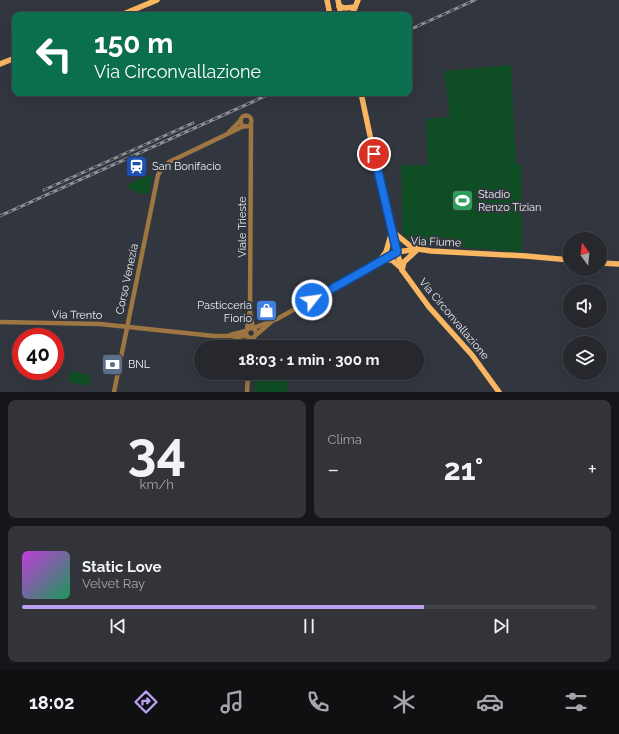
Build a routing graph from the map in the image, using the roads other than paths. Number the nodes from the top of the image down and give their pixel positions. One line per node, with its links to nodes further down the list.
1 (157, 0): 6 (main road)
2 (327, 0): 7 (main road)
3 (358, 0): 5 (main road)
4 (339, 3): 5 (main road)
5 (355, 8): 8 (main road)
6 (128, 12)
7 (329, 12)
8 (353, 12)
9 (12, 59): 10 (main road)
10 (0, 64)
11 (362, 96): 17 (main road, Via Circonvallazione)
12 (241, 120): 13 (street); 14 (street); 15 (street)
13 (252, 124): 14 (street); 16 (street, Viale Trieste)
14 (244, 127): 15 (street); 16 (street, Viale Trieste)
15 (226, 135): 29 (street, Corso Venezia)
16 (252, 141): 25 (street, Viale Trieste)
17 (392, 230): 18 (main road); 19 (main road, Via Circonvallazione); 21 (main road)
18 (418, 249): 19 (main road, Via Fiume); 20 (main road, Via Fiume); 24 (main road)
19 (397, 252): 21 (street, Via Fiume); 24 (main road, Via Circonvallazione)
20 (563, 259)
21 (380, 260): 24 (main road); 26 (street, Via Fiume)
22 (607, 263): 23 (main road)
23 (619, 264)
24 (402, 270): 38 (main road, Via Circonvallazione)
25 (250, 313): 28 (street, Viale Trieste); 30 (street, Viale Trieste)
26 (272, 321): 28 (street, Via Fiume); 30 (street, Via Fiume)
27 (0, 322): 29 (street, Via Trento)
28 (253, 326): 30 (street, Viale Trieste); 30 (street)
29 (127, 327): 31 (street, Via Trento); 36 (street, Corso Venezia)
30 (249, 334): 31 (street, Via Trento); 32 (street, Via Trento); 34 (street, Viale Trieste)
31 (225, 336): 32 (street, Via Trento)
32 (232, 337): 33 (street, Viale Trieste)
33 (237, 340)
34 (248, 340)
35 (248, 380): 37 (street)
36 (114, 392)
37 (247, 392)
38 (499, 392)

